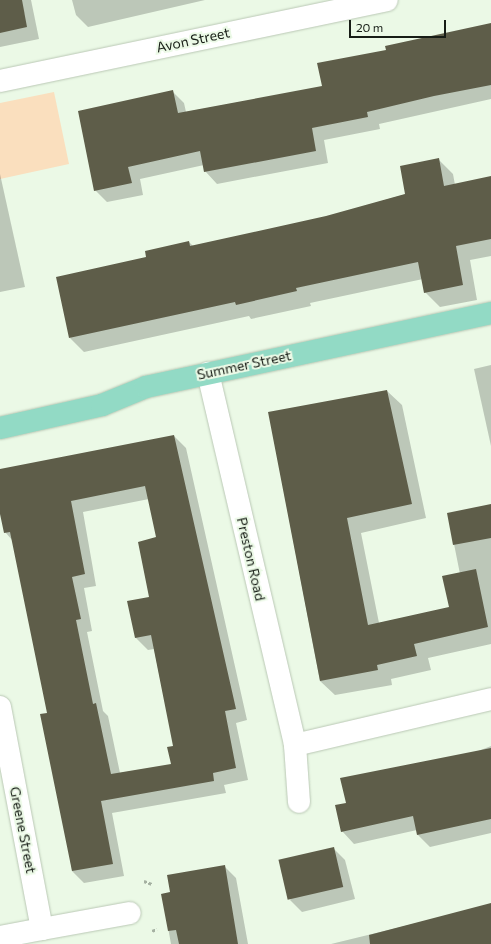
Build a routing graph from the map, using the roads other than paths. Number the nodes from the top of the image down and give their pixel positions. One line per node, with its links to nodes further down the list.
1 (387, 0): 2 (street, Avon Street)
2 (0, 81)
3 (491, 312): 4 (main road, Summer Street)
4 (208, 373): 5 (main road, Summer Street); 8 (street, Preston Road)
5 (0, 428)
6 (491, 699): 8 (street)
7 (0, 707): 11 (street, Greene Street)
8 (295, 745): 9 (street, Preston Road)
9 (299, 802)
10 (130, 913): 11 (street)
11 (42, 929): 12 (street)
12 (0, 937)

